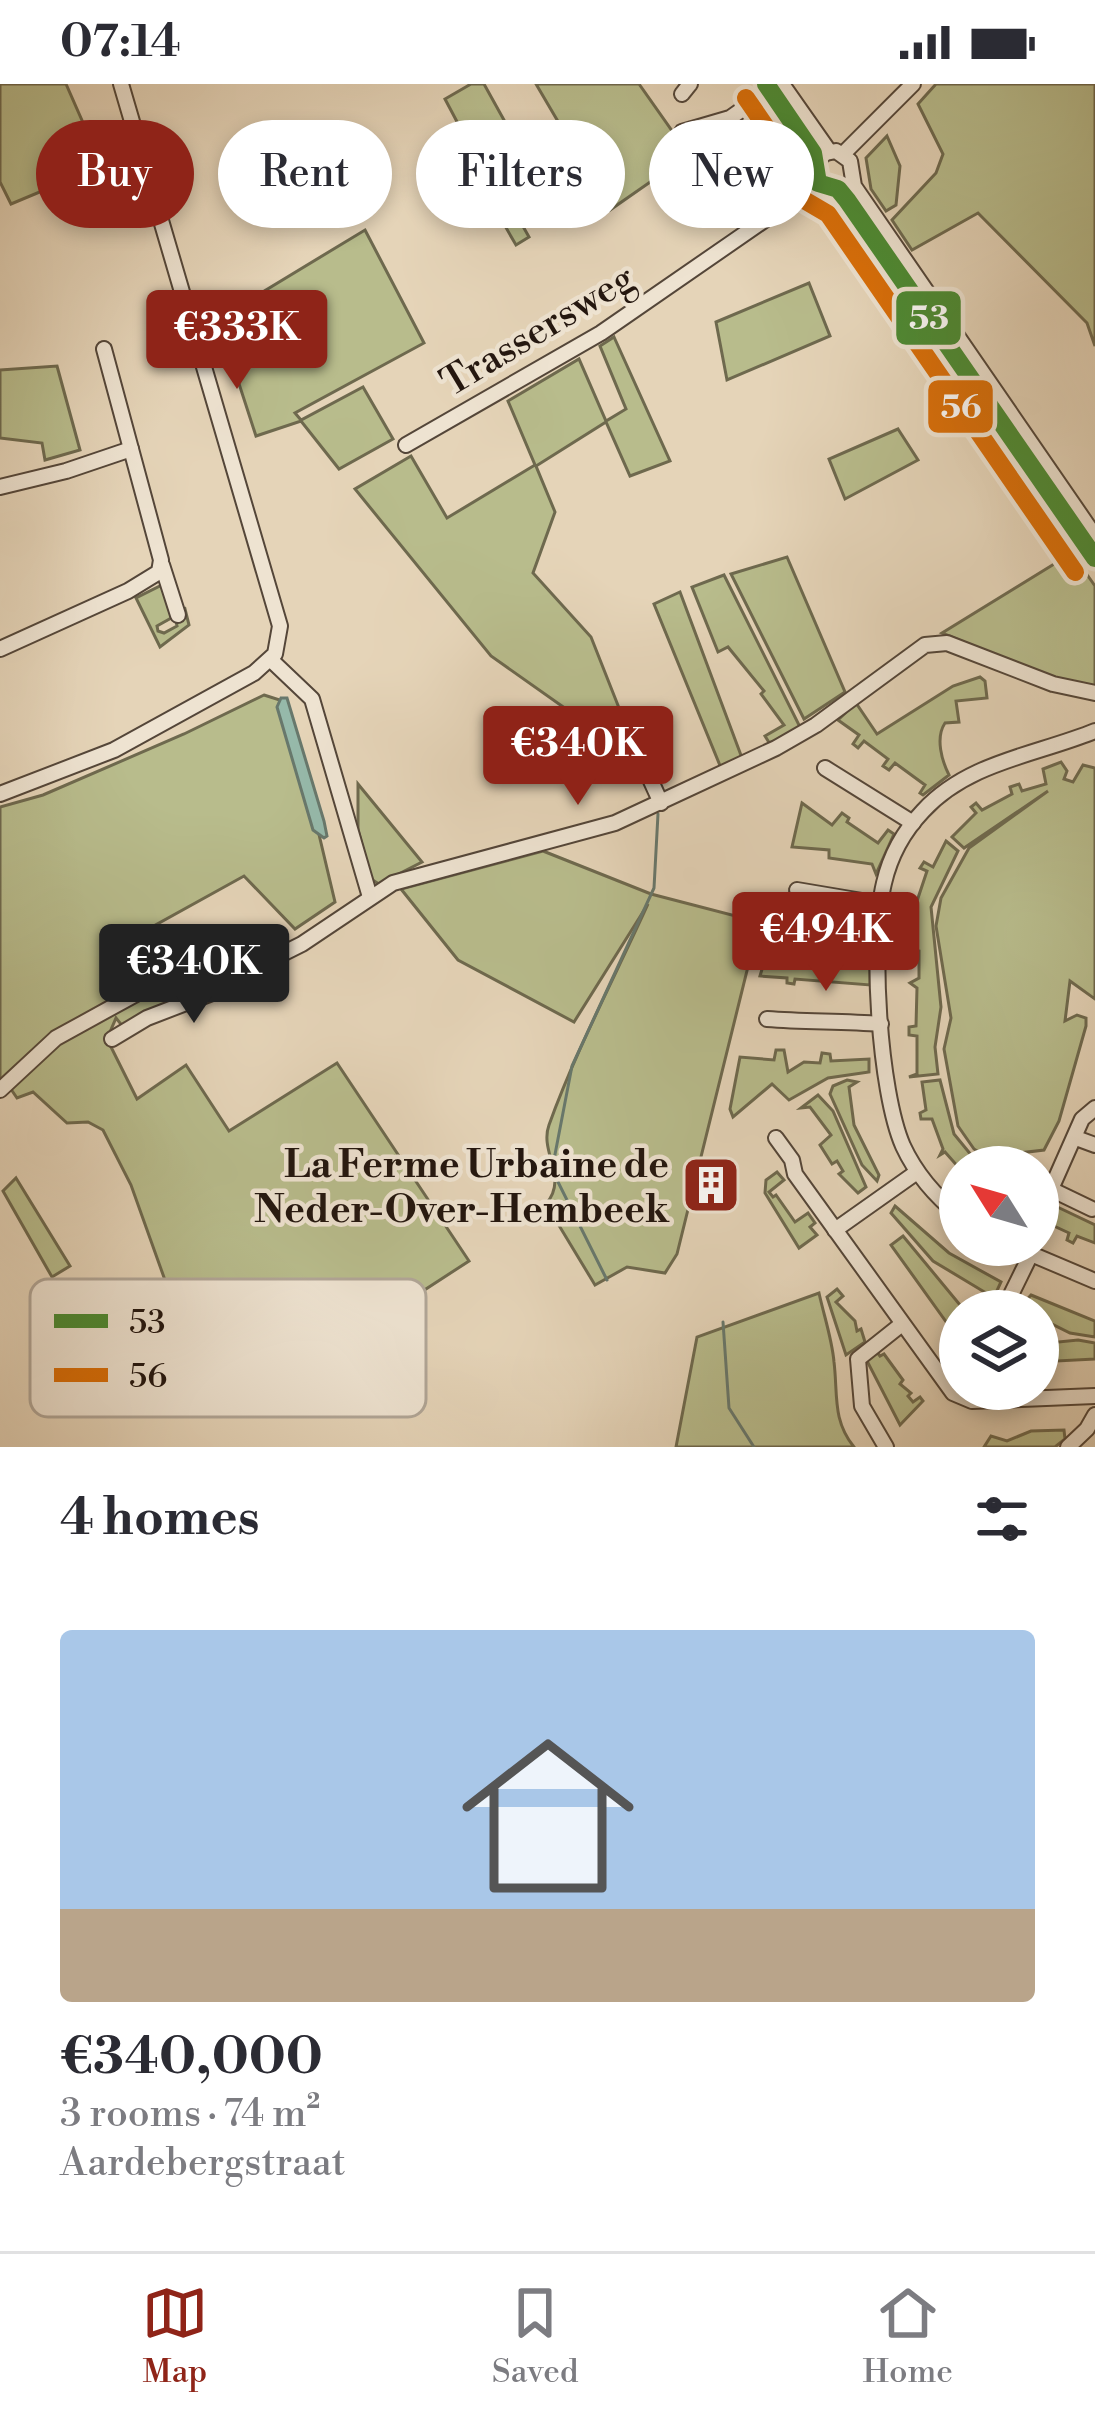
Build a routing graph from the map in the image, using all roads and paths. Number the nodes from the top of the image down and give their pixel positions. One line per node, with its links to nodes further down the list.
1 (122, 84): 19 (street)
2 (766, 84): 5 (street)
3 (782, 84): 7 (street)
4 (914, 84): 7 (street)
5 (781, 105): 6 (street); 7 (street)
6 (723, 120)
7 (830, 155): 8 (street); 9 (street)
8 (818, 182): 9 (street); 11 (street, Trassersweg)
9 (844, 185): 14 (street); 15 (street)
10 (104, 350): 12 (street)
11 (406, 445)
12 (131, 449): 13 (street); 16 (street)
13 (0, 487)
14 (1095, 536)
15 (1095, 558)
16 (160, 560): 17 (street); 18 (street)
17 (178, 615)
18 (0, 649)
19 (271, 660): 24 (street); 28 (street)
20 (1095, 693): 25 (street)
21 (1095, 731): 26 (street)
22 (631, 737): 25 (street)
23 (825, 768): 26 (street)
24 (0, 794)
25 (661, 802): 28 (street)
26 (913, 823): 29 (street)
27 (797, 890): 29 (street)
28 (370, 898): 30 (street)
29 (880, 904): 32 (street)
30 (231, 973): 33 (street); 34 (street)
31 (767, 1019): 32 (street)
32 (881, 1024): 40 (street)
33 (112, 1039)
34 (0, 1090)
35 (1095, 1108): 37 (street)
36 (776, 1138): 44 (street)
37 (1076, 1138): 38 (street); 39 (street)
38 (1095, 1145)
39 (1059, 1164)
40 (917, 1172): 42 (street); 44 (street)
41 (1059, 1193): 43 (street)
42 (939, 1195)
43 (1092, 1209)
44 (835, 1230): 47 (street)
45 (1056, 1266): 46 (street)
46 (1095, 1281)
47 (902, 1324): 48 (street); 52 (street)
48 (939, 1367)
49 (1095, 1396): 50 (street)
50 (1059, 1397)
51 (1095, 1415): 53 (street)
52 (886, 1447)
53 (1068, 1447)

